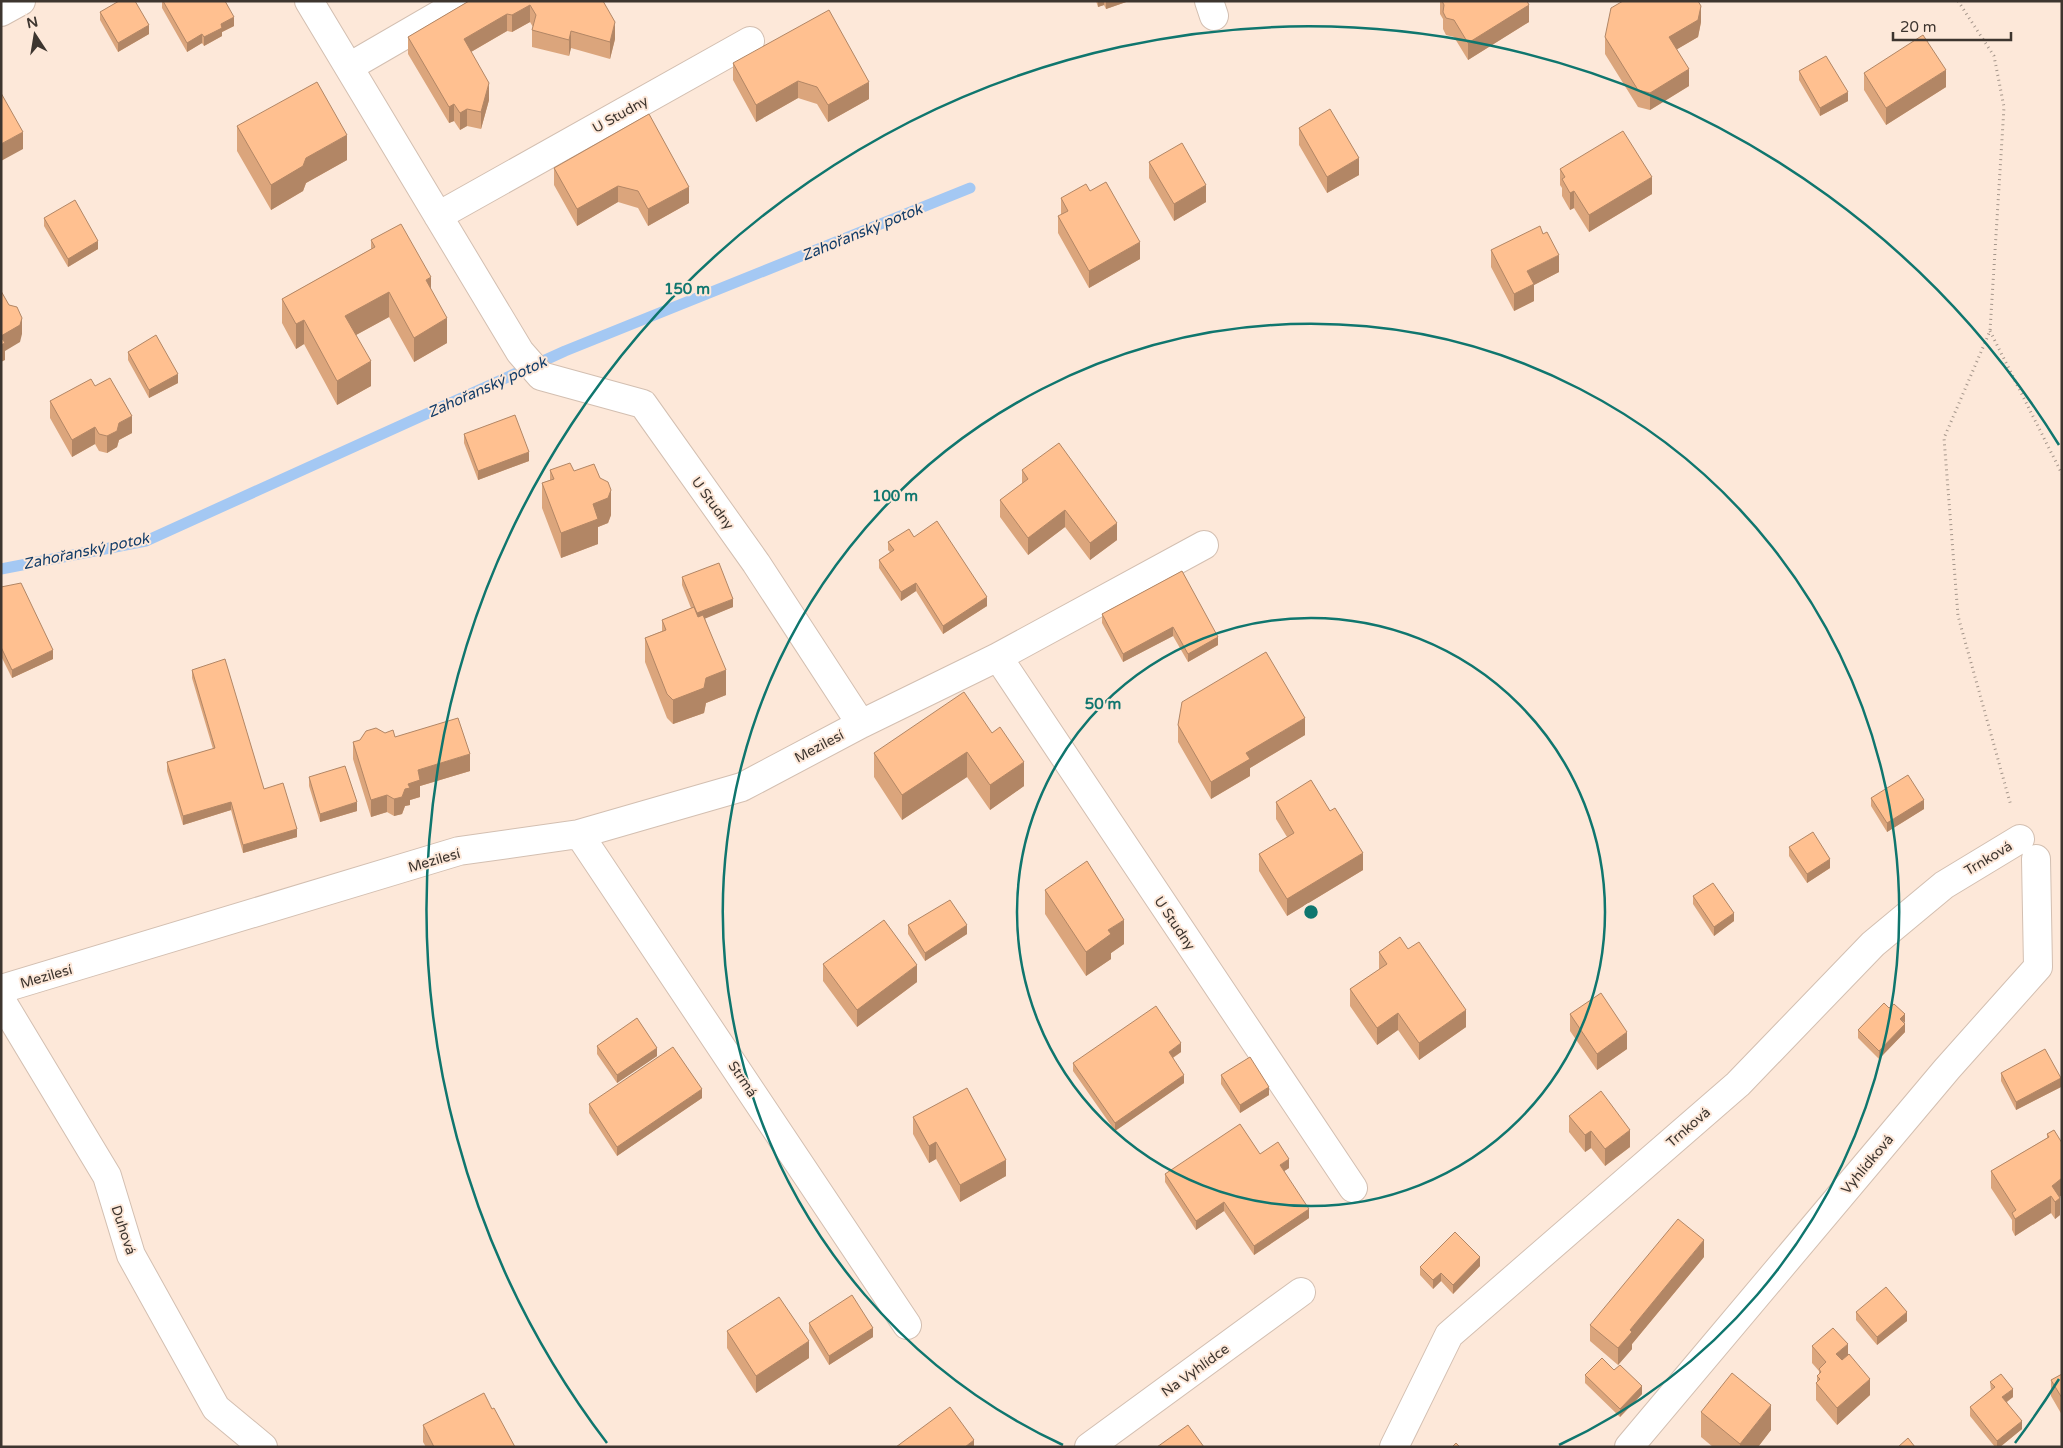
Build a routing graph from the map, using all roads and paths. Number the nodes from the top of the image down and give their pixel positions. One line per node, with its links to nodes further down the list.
1 (21, 1): 5 (street)
2 (310, 1): 7 (street, U Studny)
3 (463, 1): 7 (street)
4 (1958, 1): 9 (path)
5 (1, 12)
6 (750, 41): 8 (street, U Studny)
7 (349, 67): 8 (street, U Studny)
8 (438, 216): 13 (street, U Studny)
9 (1990, 331): 10 (path); 15 (path)
10 (2062, 474)
11 (1204, 545): 12 (street)
12 (998, 657): 13 (street); 18 (street, U Studny)
13 (861, 724): 14 (street, Mezilesí)
14 (579, 834): 16 (street, Mezilesí); 20 (street, Strmá)
15 (2028, 849): 23 (street, Trnková); 24 (street, Vyhlídková)
16 (1, 989)
17 (1, 1000): 21 (street, Duhová)
18 (1353, 1188)
19 (1301, 1292): 22 (street, Na Vyhlídce)
20 (907, 1325)
21 (263, 1447)
22 (1089, 1447)
23 (1394, 1447)
24 (1629, 1447)

